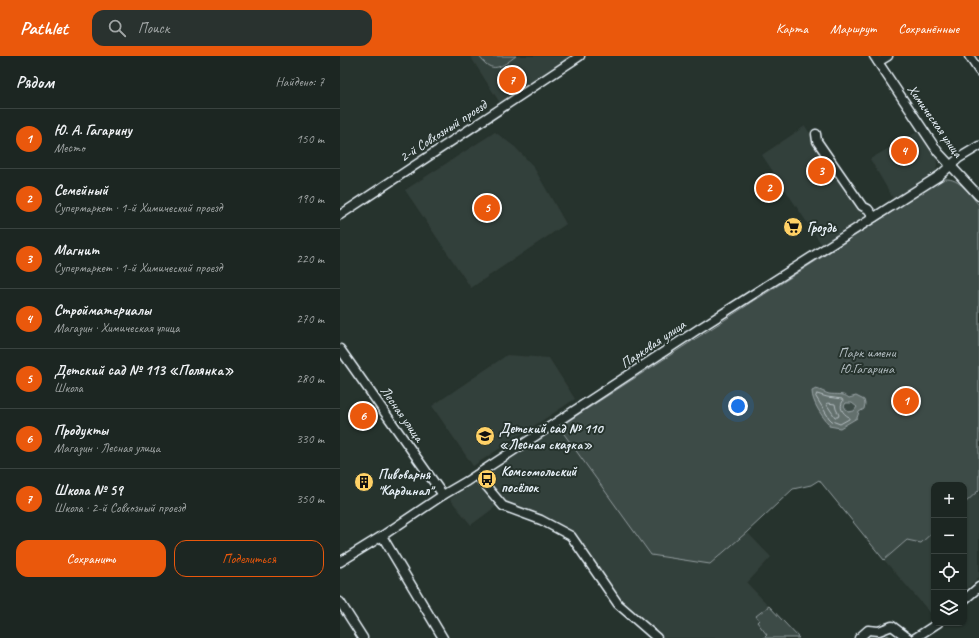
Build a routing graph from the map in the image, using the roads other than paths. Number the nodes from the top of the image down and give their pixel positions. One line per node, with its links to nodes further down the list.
1 (580, 56): 10 (street, 2-й Совхозный проезд)
2 (888, 56): 4 (street)
3 (969, 56): 5 (street)
4 (876, 59): 8 (street, Химическая улица)
5 (979, 71)
6 (816, 134): 11 (street)
7 (979, 146): 8 (street, Парковая улица)
8 (950, 166): 9 (street, Химическая улица); 11 (street, Парковая улица)
9 (979, 196)
10 (340, 215)
11 (874, 216): 13 (street, Парковая улица)
12 (340, 349): 14 (street, Лесная улица)
13 (477, 475): 14 (street, Парковая улица); 23 (street)
14 (443, 495): 15 (street, Парковая улица)
15 (382, 536): 16 (street, Парковая улица); 22 (street)
16 (340, 562)
17 (979, 587): 18 (street)
18 (967, 597)
19 (340, 602): 21 (street)
20 (933, 626): 26 (street)
21 (363, 638)
22 (443, 638)
23 (657, 638)
24 (859, 638): 25 (street)
25 (908, 638)
26 (915, 638)

